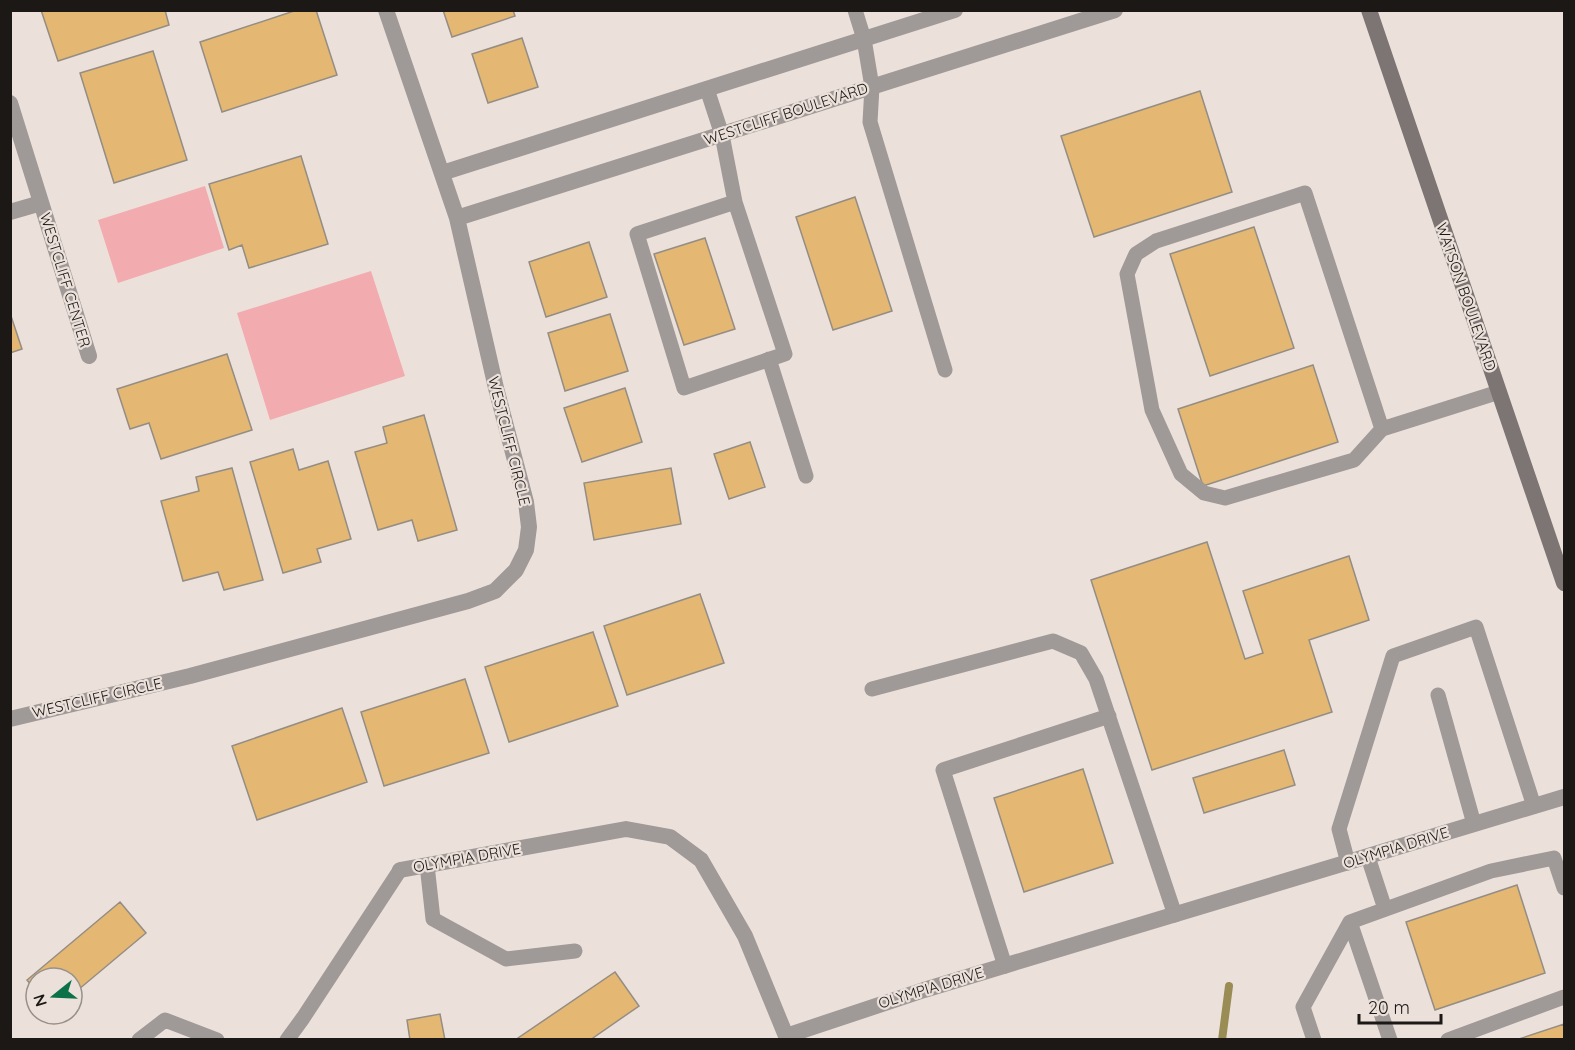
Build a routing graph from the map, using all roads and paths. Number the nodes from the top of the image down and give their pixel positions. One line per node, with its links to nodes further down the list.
1 (386, 10): 11 (street, WESTCLIFF CIRCLE)
2 (855, 10): 6 (lane)
3 (955, 10): 6 (street)
4 (1115, 10): 7 (street, WESTCLIFF BOULEVARD)
5 (1368, 10): 19 (main road, WATSON BOULEVARD)
6 (864, 39): 7 (lane); 8 (street)
7 (872, 87): 10 (street, WESTCLIFF BOULEVARD); 18 (lane)
8 (707, 89): 10 (lane); 11 (street)
9 (10, 103): 13 (street, WESTCLIFF CENTER)
10 (722, 135): 12 (lane); 15 (street, WESTCLIFF BOULEVARD)
11 (442, 173): 15 (street, WESTCLIFF CIRCLE)
12 (735, 202): 17 (lane); 17 (lane)
13 (42, 203): 14 (street, WESTCLIFF CENTER); 16 (street, WESTCLIFF CENTER)
14 (10, 213)
15 (458, 218): 26 (street, WESTCLIFF CIRCLE)
16 (89, 356)
17 (769, 359): 21 (lane)
18 (945, 370)
19 (1499, 392): 20 (lane); 22 (main road, WATSON BOULEVARD)
20 (1382, 429): 20 (lane)
21 (806, 476)
22 (1564, 583)
23 (872, 689): 25 (lane)
24 (1438, 695): 29 (lane)
25 (1109, 717): 36 (lane); 39 (lane)
26 (10, 719)
27 (1564, 797): 28 (street, OLYMPIA DRIVE)
28 (1534, 806): 29 (street, OLYMPIA DRIVE); 31 (lane)
29 (1474, 824): 30 (street, OLYMPIA DRIVE)
30 (1368, 856): 31 (street, OLYMPIA DRIVE); 35 (lane)
31 (1348, 863): 36 (street, OLYMPIA DRIVE)
32 (427, 865): 33 (street, OLYMPIA DRIVE); 38 (lane); 39 (street, OLYMPIA DRIVE)
33 (400, 870): 43 (lane)
34 (1564, 888): 35 (lane)
35 (1385, 909): 37 (lane)
36 (1175, 915): 39 (street, OLYMPIA DRIVE)
37 (1350, 922): 44 (lane); 45 (lane)
38 (575, 951)
39 (1005, 966)
40 (1564, 997): 46 (lane)
41 (139, 1040): 42 (lane)
42 (217, 1040)
43 (287, 1040)
44 (1314, 1040)
45 (1390, 1040)
46 (1448, 1040)

